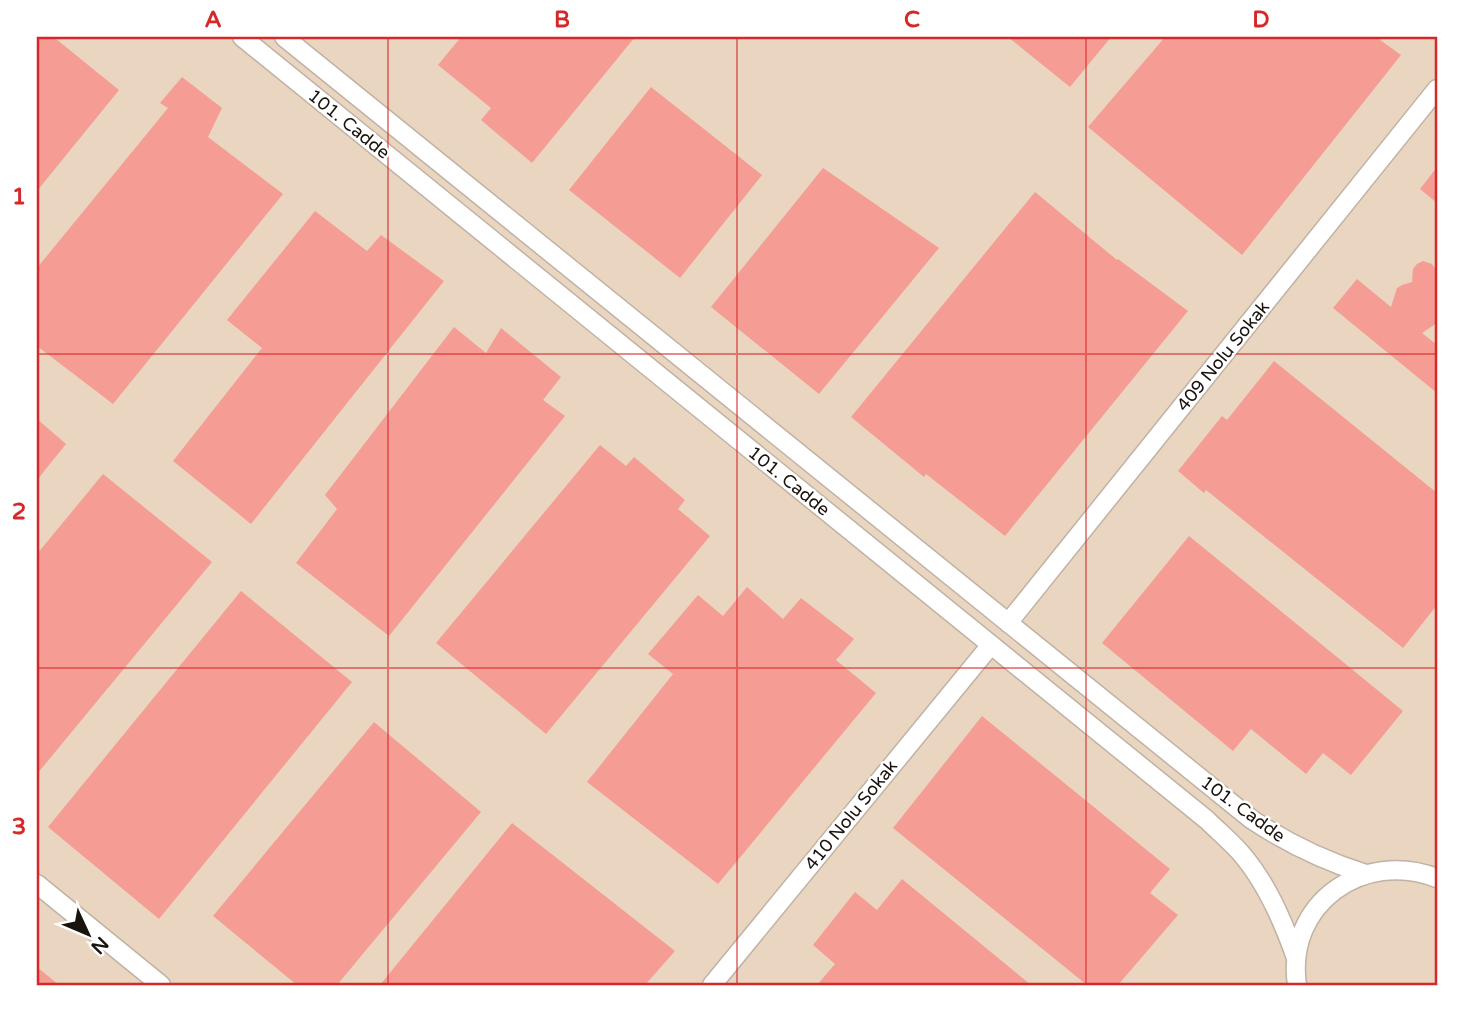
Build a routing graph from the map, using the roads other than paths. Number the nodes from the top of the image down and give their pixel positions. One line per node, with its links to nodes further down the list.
1 (242, 37): 5 (street, 101. Cadde)
2 (284, 37): 4 (street, 101. Cadde)
3 (1437, 89): 4 (street, 409 Nolu Sokak)
4 (1008, 623): 6 (street, 101. Cadde)
5 (990, 646): 9 (street, 101. Cadde); 11 (street, 410 Nolu Sokak)
6 (1366, 874): 7 (street); 9 (street)
7 (1437, 878)
8 (37, 884): 10 (street)
9 (1296, 958): 12 (street)
10 (161, 985)
11 (712, 985)
12 (1297, 985)

